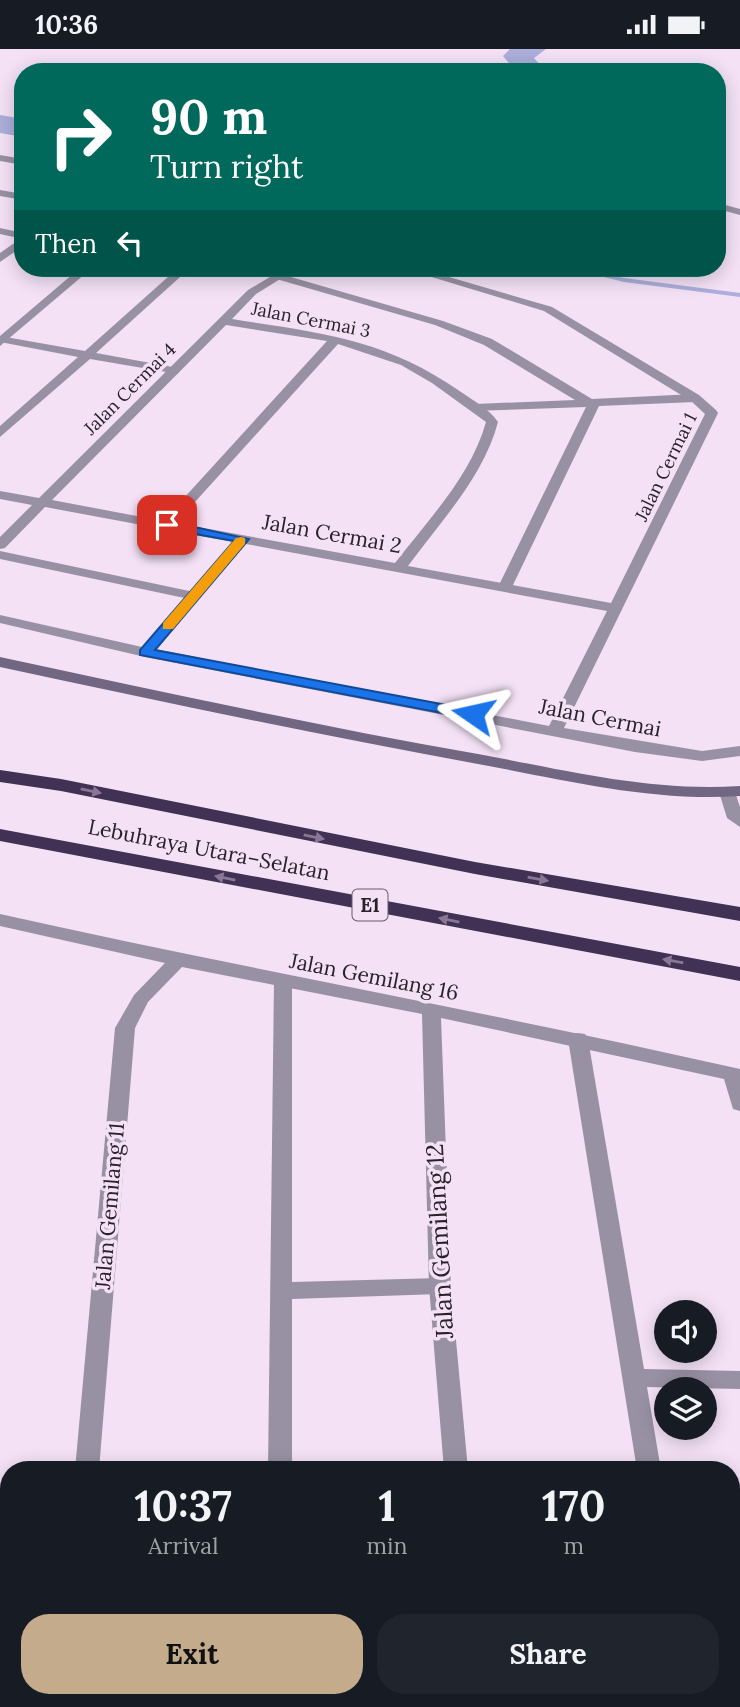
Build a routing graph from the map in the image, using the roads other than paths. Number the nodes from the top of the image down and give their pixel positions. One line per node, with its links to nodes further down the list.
1 (14, 246): 2 (street)
2 (0, 259)
3 (76, 277): 10 (street)
4 (174, 277): 11 (street)
5 (275, 277): 8 (street, Jalan Cermai 4)
6 (280, 277): 14 (street)
7 (438, 277): 13 (street, Jalan Cermai 1)
8 (222, 321): 9 (street, Jalan Cermai 3); 12 (street, Jalan Cermai 4)
9 (335, 339): 15 (street, Jalan Cermai 3); 19 (street)
10 (1, 341): 11 (street)
11 (85, 354): 12 (street); 16 (street)
12 (174, 371): 18 (street, Jalan Cermai 4)
13 (695, 398): 14 (street); 26 (street, Jalan Cermai 1)
14 (593, 405): 15 (street); 24 (street)
15 (475, 408): 23 (street, Jalan Cermai 3)
16 (0, 433)
17 (0, 495): 18 (street, Jalan Cermai 2)
18 (40, 501): 19 (street, Jalan Cermai 2); 21 (street, Jalan Cermai 4)
19 (167, 525): 20 (street, Jalan Cermai 2)
20 (243, 539): 23 (street, Jalan Cermai 2); 25 (street)
21 (0, 545)
22 (0, 555): 25 (street)
23 (399, 568): 24 (street, Jalan Cermai 2)
24 (505, 587): 26 (street, Jalan Cermai 2)
25 (194, 596): 28 (street)
26 (614, 608): 30 (street, Jalan Cermai 1)
27 (0, 619): 28 (street, Jalan Cermai)
28 (145, 653): 30 (street, Jalan Cermai)
29 (0, 662): 35 (street)
30 (555, 730): 31 (street, Jalan Cermai)
31 (740, 751)
32 (0, 769): 34 (highway)
33 (0, 776): 34 (highway, Lebuhraya Utara–Selatan)
34 (61, 785): 38 (highway, Lebuhraya Utara–Selatan, one-way to 38)
35 (734, 791): 36 (street)
36 (740, 822)
37 (1, 835): 41 (highway, Lebuhraya Utara–Selatan / E1, one-way to 37)
38 (740, 914)
39 (0, 920): 40 (street, Jalan Gemilang 16)
40 (178, 960): 42 (street, Jalan Gemilang 16); 51 (street, Jalan Gemilang 11)
41 (740, 974)
42 (283, 981): 43 (street, Jalan Gemilang 16); 48 (street)
43 (430, 1011): 44 (street, Jalan Gemilang 16); 47 (street, Jalan Gemilang 12)
44 (578, 1039): 45 (street, Jalan Gemilang 16); 49 (street)
45 (736, 1075): 46 (street)
46 (740, 1104)
47 (440, 1286): 48 (street); 53 (street, Jalan Gemilang 12)
48 (279, 1291): 52 (street)
49 (635, 1378): 50 (street); 54 (street)
50 (740, 1380)
51 (88, 1461)
52 (279, 1461)
53 (455, 1461)
54 (648, 1461)

